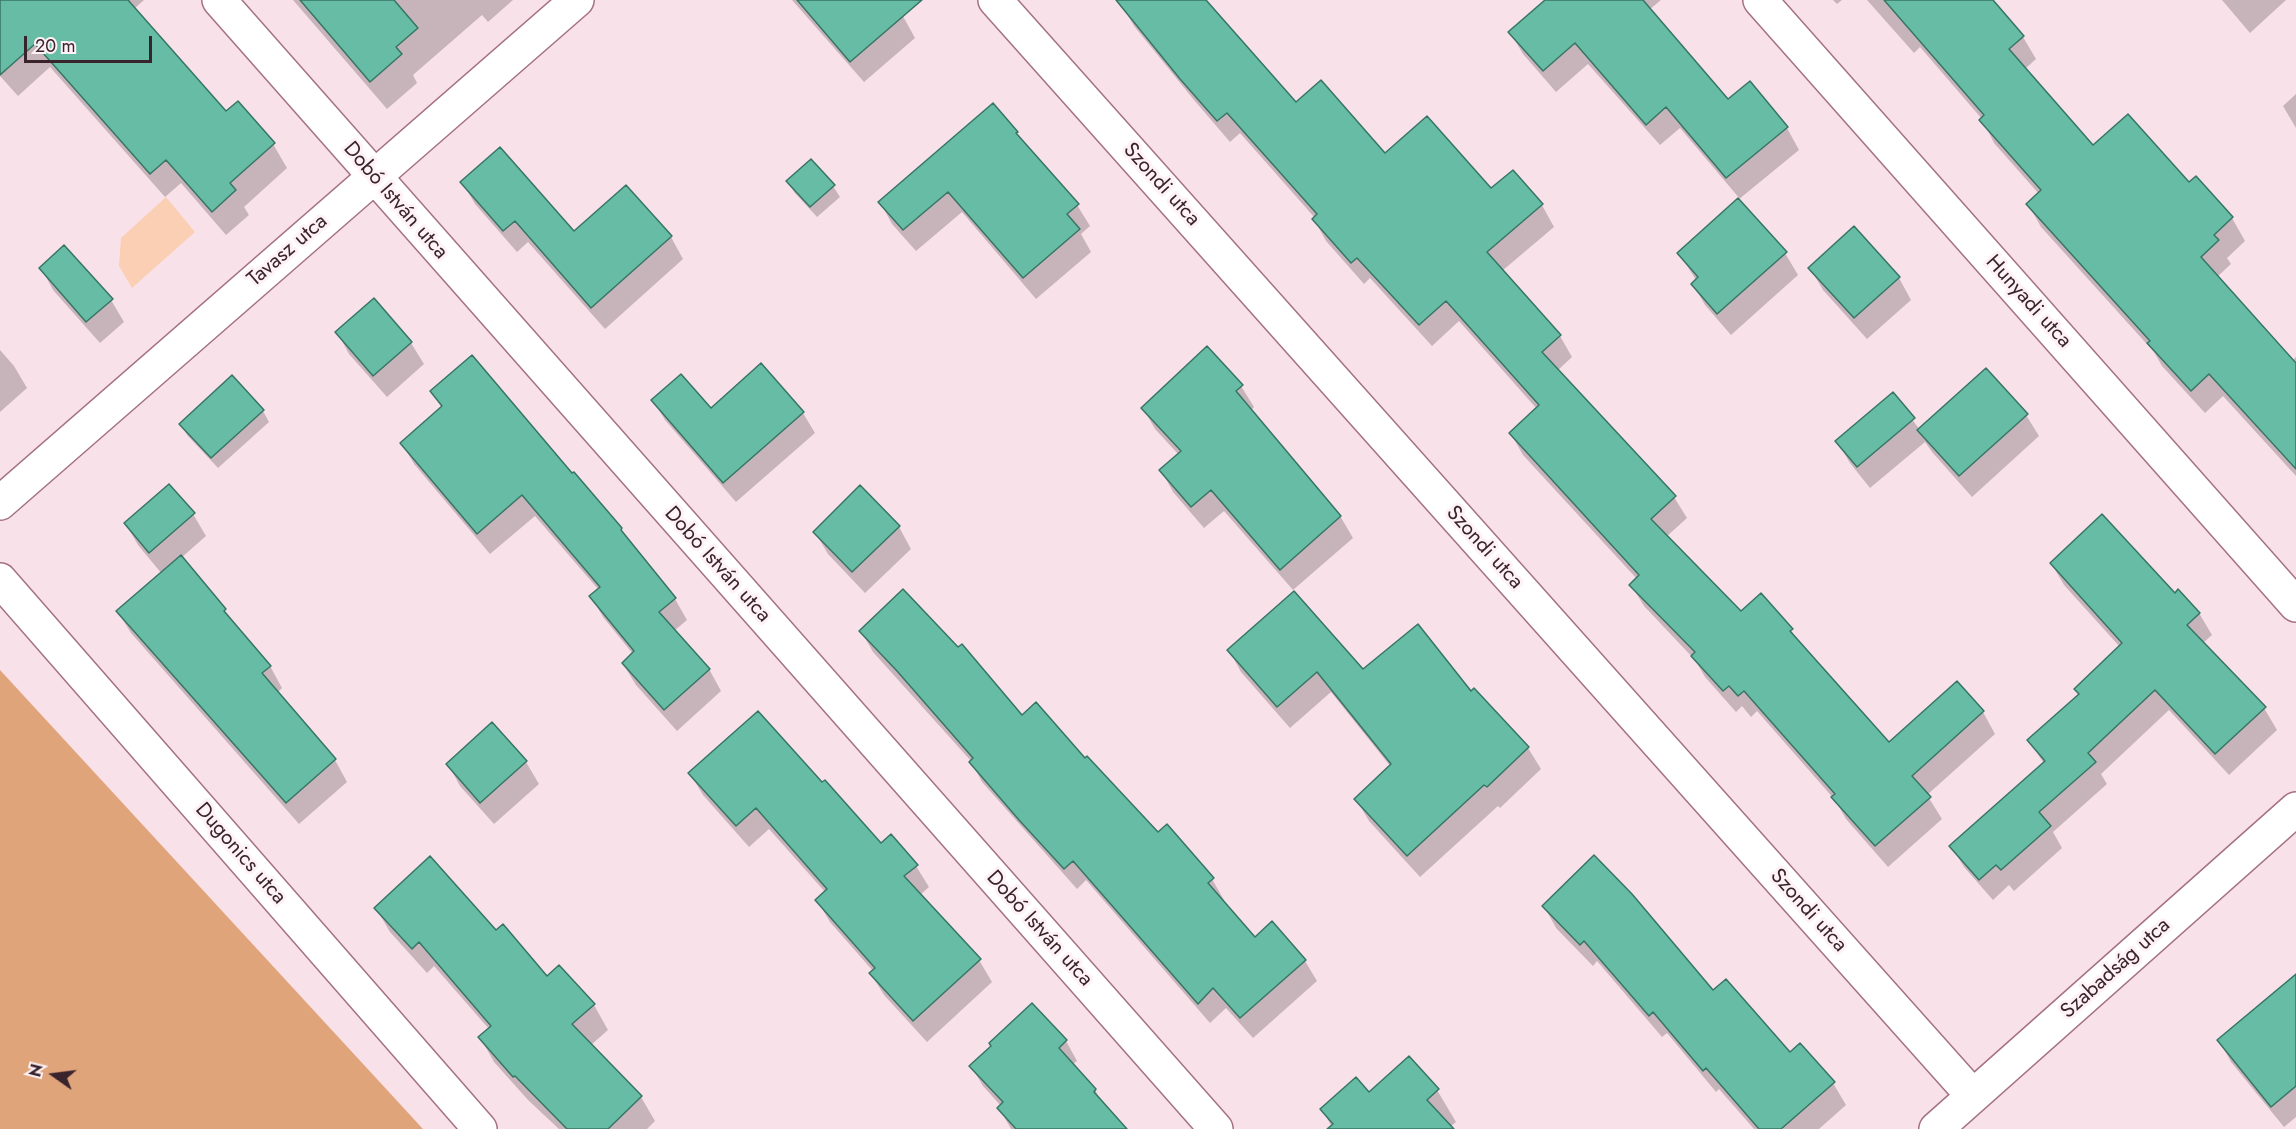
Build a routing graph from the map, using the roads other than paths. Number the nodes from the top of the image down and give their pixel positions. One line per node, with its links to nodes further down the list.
1 (219, 0): 5 (street, Dobó István utca)
2 (577, 0): 5 (street, Tavasz utca)
3 (995, 0): 10 (street, Szondi utca)
4 (1760, 0): 8 (street, Hunyadi utca)
5 (373, 177): 6 (street, Tavasz utca); 12 (street, Dobó István utca)
6 (0, 503)
7 (0, 580): 11 (street, Dugonics utca)
8 (2296, 605)
9 (2296, 809): 10 (street, Szabadság utca)
10 (1973, 1096): 13 (street, Szabadság utca)
11 (480, 1129)
12 (1216, 1129)
13 (1936, 1129)

